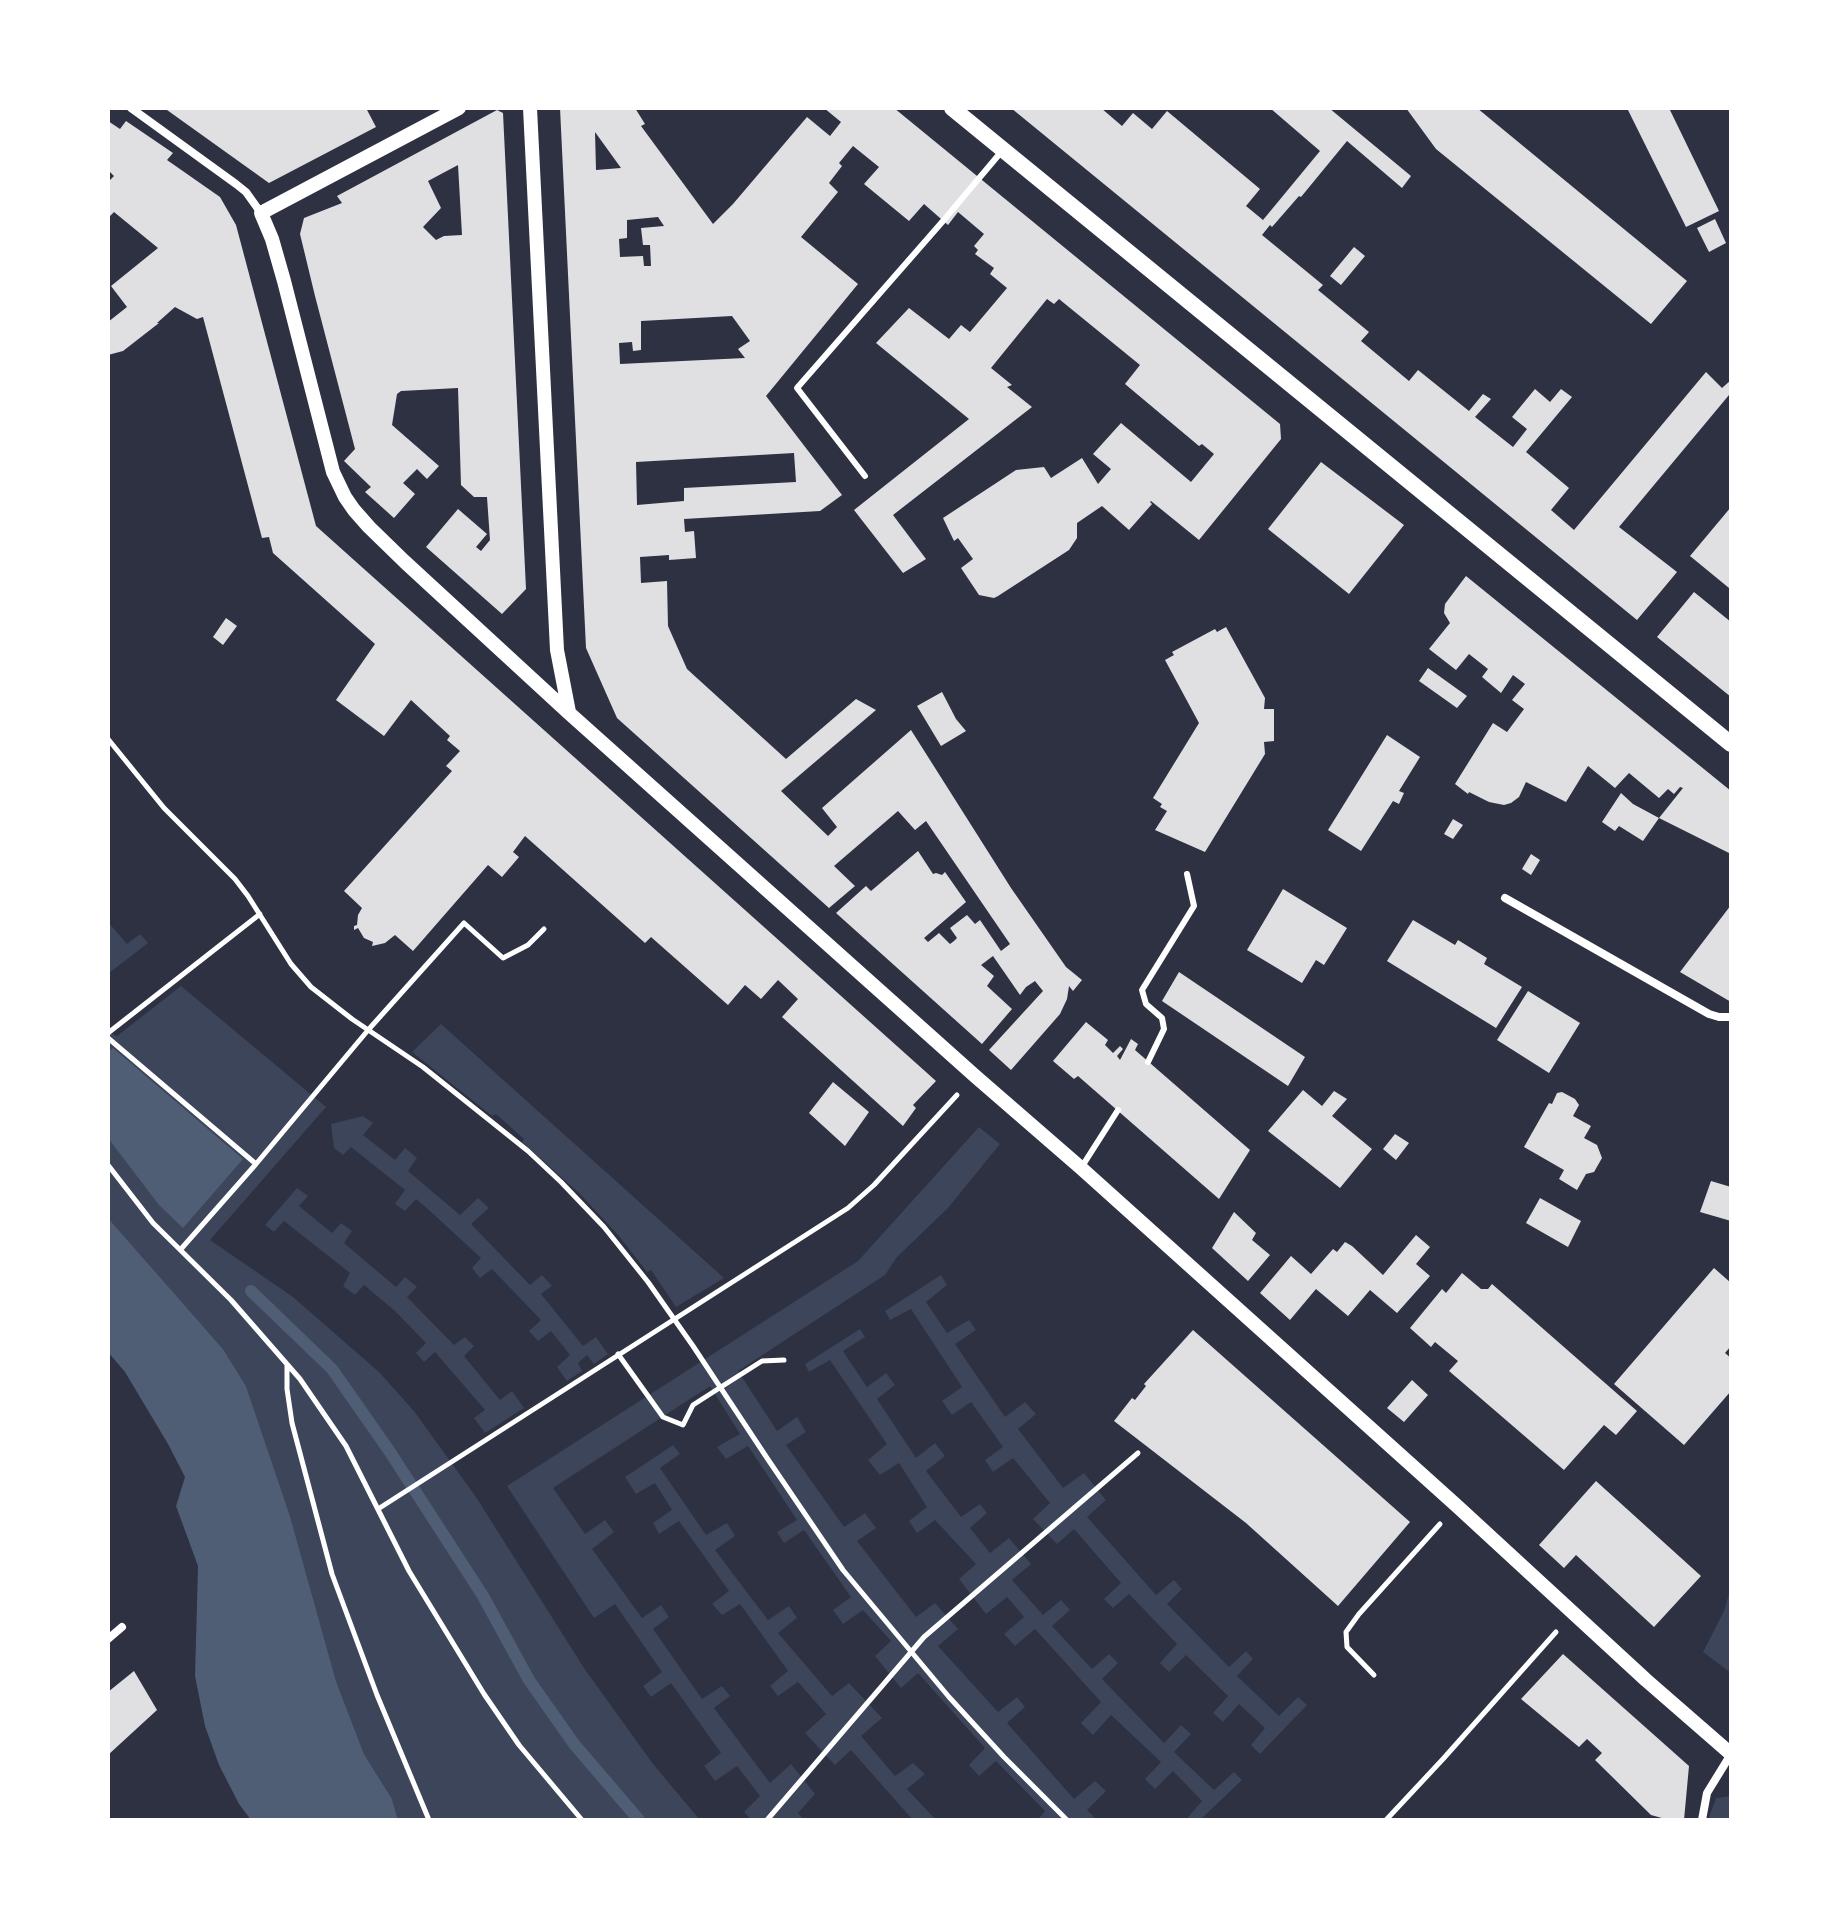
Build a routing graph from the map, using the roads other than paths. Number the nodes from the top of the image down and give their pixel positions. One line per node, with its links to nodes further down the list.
1 (131, 108): 6 (street)
2 (459, 108): 6 (street)
3 (530, 108): 8 (street)
4 (952, 108): 5 (main road)
5 (1004, 148): 7 (lane); 9 (main road)
6 (261, 213): 8 (street)
7 (865, 476)
8 (569, 713): 15 (street)
9 (1731, 744)
10 (1187, 874): 13 (lane)
11 (1505, 898): 12 (street)
12 (1731, 1017)
13 (1148, 1062)
14 (1118, 1110): 15 (lane)
15 (1081, 1168): 18 (street)
16 (122, 1627): 17 (street)
17 (108, 1639)
18 (1731, 1754): 19 (street)
19 (1702, 1820)

